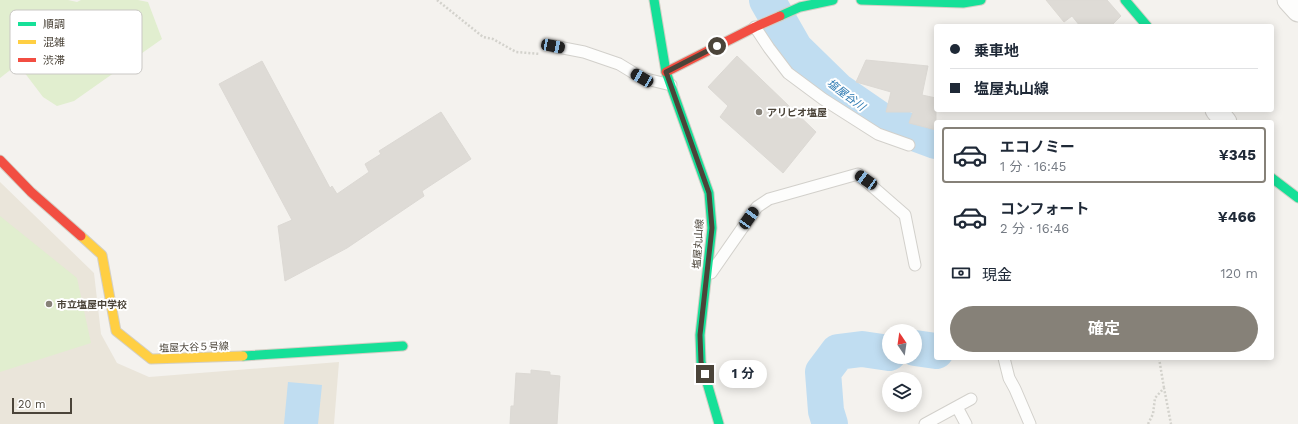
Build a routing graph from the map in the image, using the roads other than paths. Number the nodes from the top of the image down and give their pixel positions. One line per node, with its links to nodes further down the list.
1 (654, 0): 13 (street, 塩屋丸山線)
2 (833, 0): 8 (street)
3 (861, 0): 4 (street)
4 (888, 0): 5 (street)
5 (980, 0)
6 (1125, 0): 10 (street)
7 (1288, 0): 9 (street)
8 (798, 4): 11 (street)
9 (1298, 10)
10 (1145, 24)
11 (755, 27): 13 (street); 17 (lane)
12 (553, 46): 14 (lane)
13 (666, 72): 14 (street, 塩屋丸山線)
14 (671, 85): 22 (street, 塩屋丸山線)
15 (1218, 112): 16 (street)
16 (1224, 120)
17 (909, 145)
18 (0, 160): 23 (street, 塩屋大谷５号線)
19 (1274, 180): 20 (street)
20 (1298, 198)
21 (915, 265): 22 (lane)
22 (706, 280): 27 (street, 塩屋丸山線)
23 (403, 346)
24 (1004, 360): 30 (lane)
25 (971, 399): 26 (lane)
26 (957, 407): 28 (lane); 29 (lane)
27 (720, 424)
28 (925, 424)
29 (966, 424)
30 (1030, 424)

